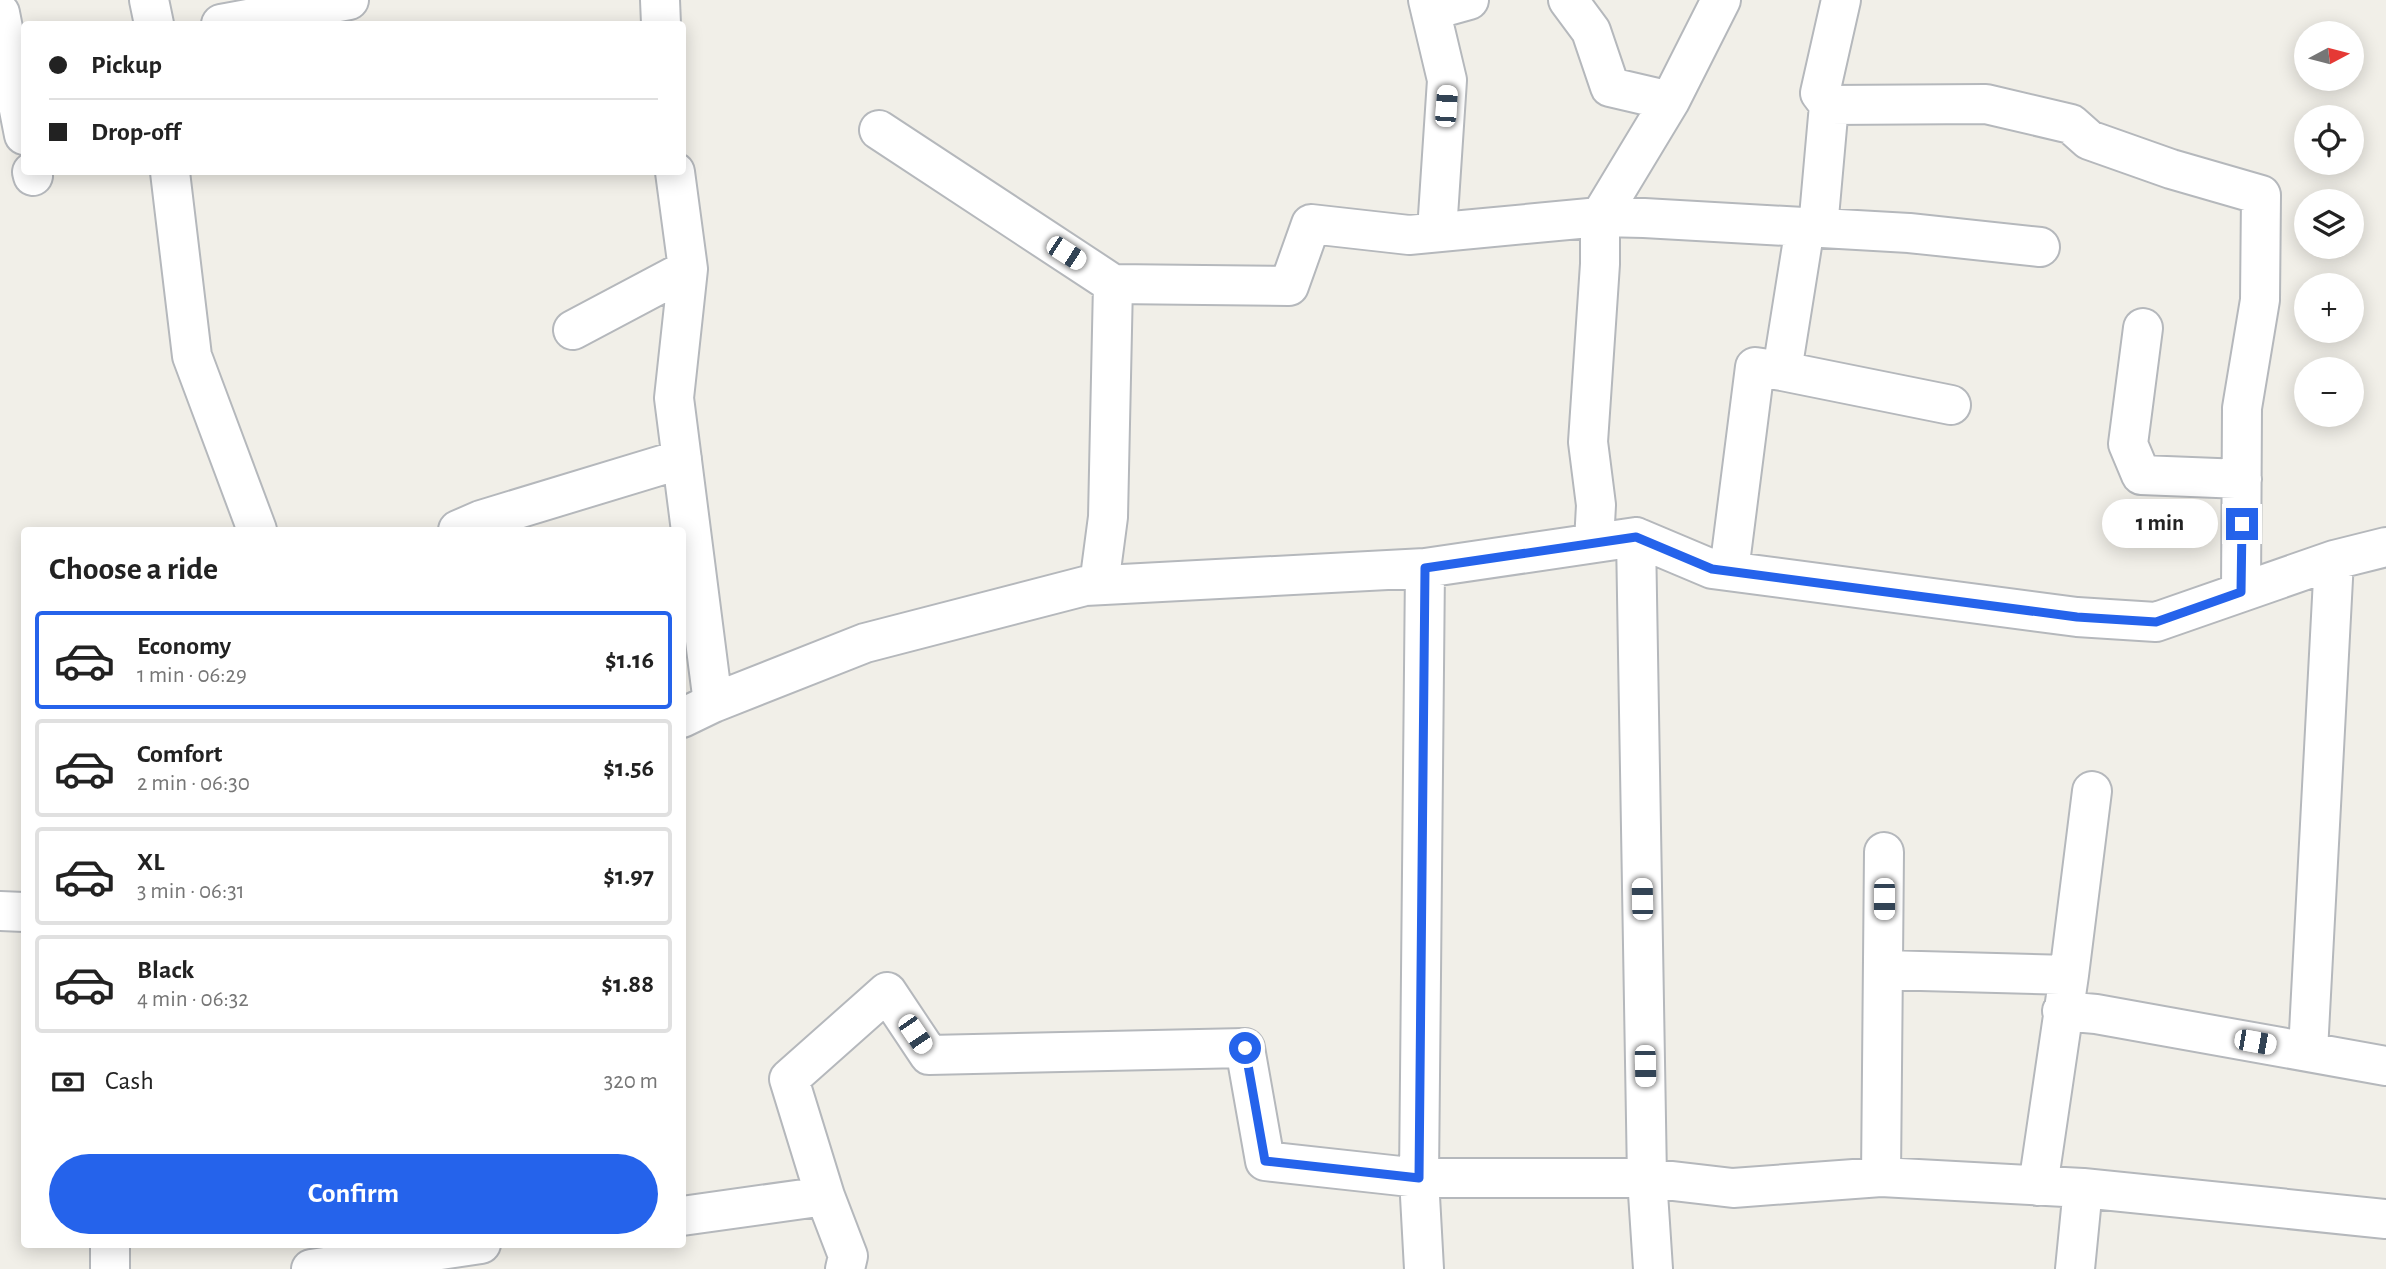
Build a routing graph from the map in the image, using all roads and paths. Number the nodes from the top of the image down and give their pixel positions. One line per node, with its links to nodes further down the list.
1 (149, 0): 10 (street)
2 (349, 0): 11 (street)
3 (660, 0): 12 (street)
4 (1469, 0): 8 (street)
5 (1568, 0): 13 (street)
6 (1721, 0): 13 (street)
7 (1841, 0): 14 (street)
8 (1429, 7): 21 (street)
9 (0, 13): 15 (street)
10 (153, 21)
11 (237, 21)
12 (661, 21)
13 (1670, 101): 19 (street)
14 (1829, 105): 20 (street); 30 (street)
15 (21, 120)
16 (879, 130): 24 (street)
17 (170, 175): 31 (street)
18 (675, 175): 23 (street)
19 (1600, 217): 20 (street); 21 (street); 34 (street)
20 (1812, 227): 22 (street); 27 (street)
21 (1437, 231): 24 (street)
22 (2039, 247)
23 (688, 269): 26 (street); 29 (street)
24 (1113, 284): 39 (street)
25 (2143, 328): 30 (street)
26 (573, 330)
27 (1782, 371): 28 (street); 38 (street)
28 (1951, 405)
29 (682, 459): 32 (street); 41 (street)
30 (2242, 479): 40 (street)
31 (256, 527)
32 (474, 527)
33 (1636, 537): 34 (street); 38 (street); 52 (street)
34 (1594, 542): 37 (street)
35 (2386, 547): 36 (street)
36 (2333, 560): 40 (street); 48 (street)
37 (1425, 568): 39 (street); 51 (street)
38 (1729, 571): 40 (street)
39 (1099, 585): 41 (street)
40 (2241, 592)
41 (698, 710)
42 (2092, 792): 47 (street)
43 (1884, 852): 46 (street)
44 (0, 911): 45 (street)
45 (21, 912)
46 (1883, 970): 47 (street); 50 (street)
47 (2066, 993): 48 (street); 53 (street)
48 (2308, 1051): 49 (street)
49 (2386, 1066)
50 (1881, 1177): 52 (street); 53 (street)
51 (1419, 1178): 52 (street); 55 (street); 64 (street)
52 (1647, 1178): 65 (street)
53 (2038, 1186): 54 (street)
54 (2083, 1188): 57 (street); 66 (street)
55 (825, 1196): 56 (street); 63 (street)
56 (686, 1215)
57 (2386, 1219)
58 (110, 1248): 61 (street)
59 (464, 1248): 60 (street)
60 (439, 1254): 62 (street)
61 (110, 1269)
62 (312, 1269)
63 (845, 1269)
64 (1424, 1269)
65 (1653, 1269)
66 (2075, 1269)

